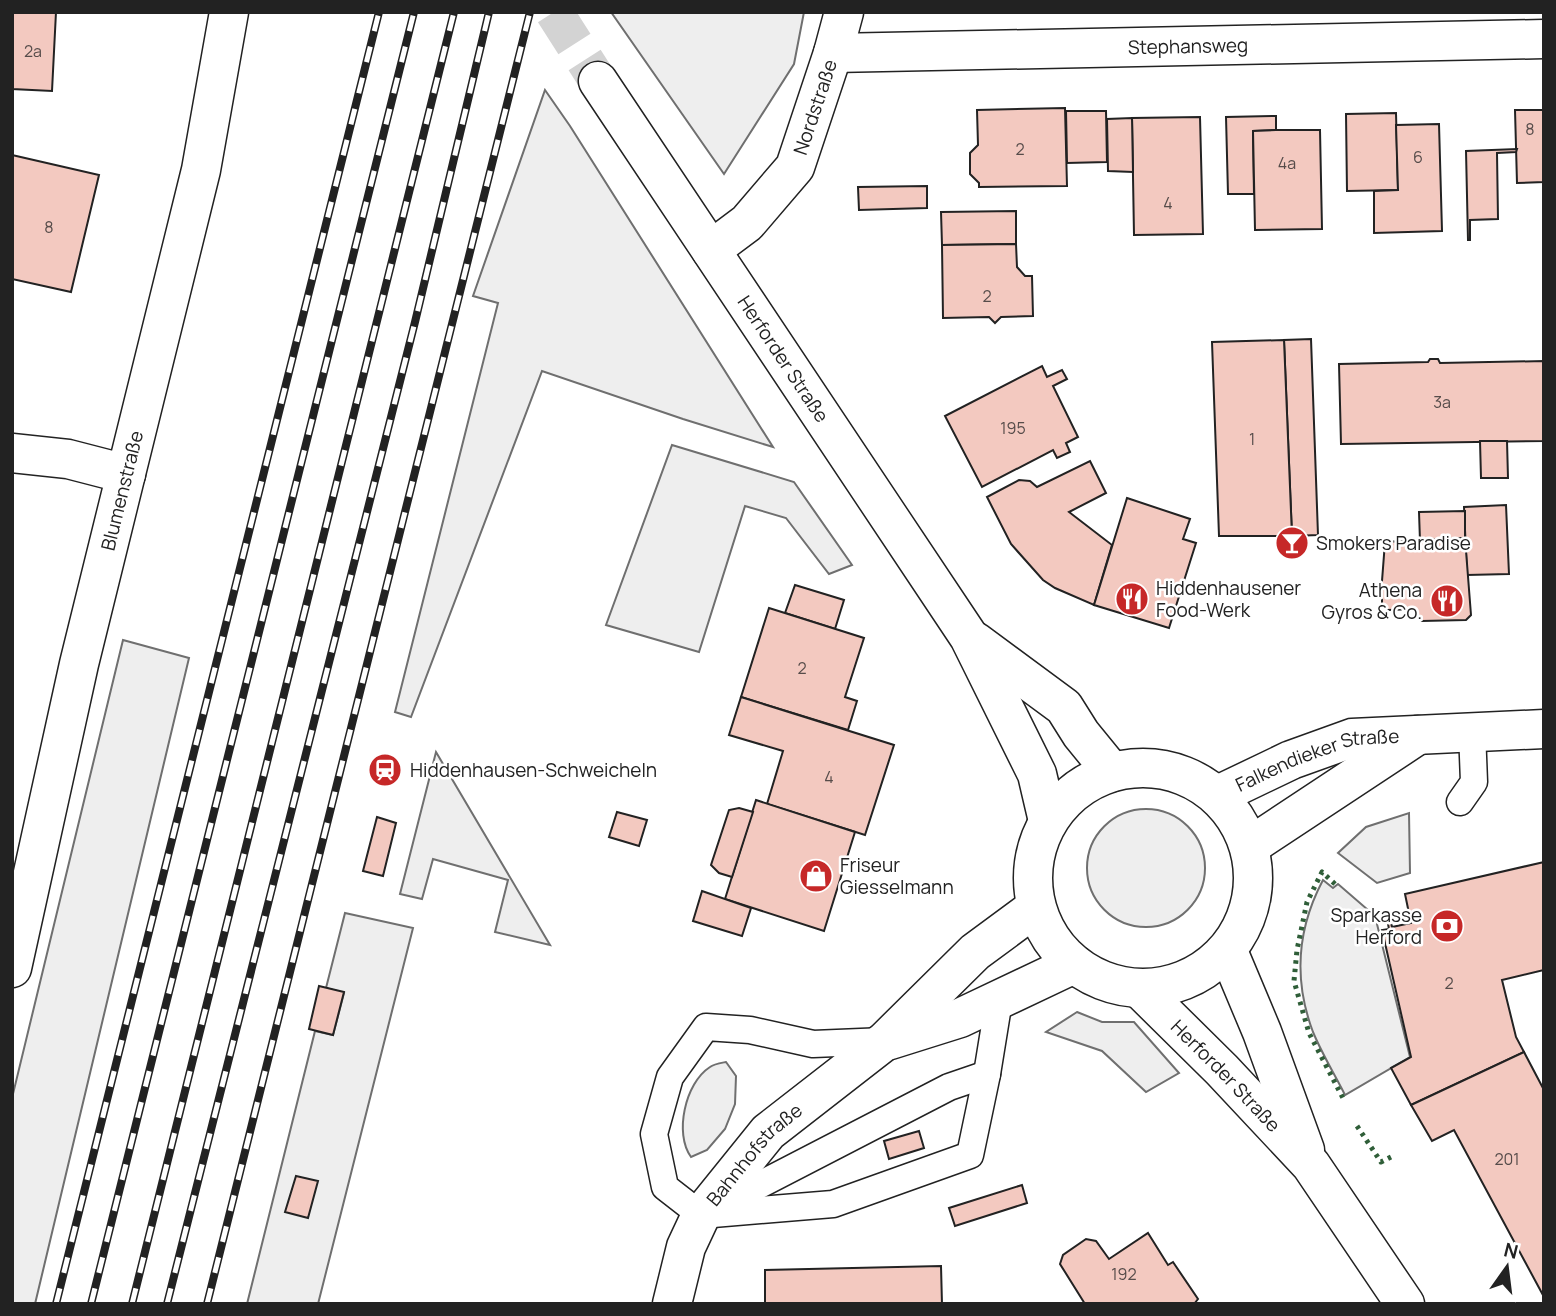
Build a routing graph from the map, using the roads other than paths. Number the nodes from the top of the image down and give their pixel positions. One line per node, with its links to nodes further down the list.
1 (229, 12): 8 (street, Blumenstraße)
2 (844, 12): 4 (street, Nordstraße)
3 (1544, 39): 4 (street, Stephansweg)
4 (833, 53): 6 (street, Nordstraße)
5 (598, 81): 6 (street, Herforder Straße)
6 (711, 250): 9 (street, Herforder Straße)
7 (12, 453): 8 (street)
8 (126, 474): 21 (street, Blumenstraße)
9 (969, 637): 13 (street, Herforder Straße); 16 (street, Herforder Straße)
10 (1544, 729): 11 (street, Falkendieker Straße)
11 (1472, 731): 12 (street, Falkendieker Straße); 15 (lane)
12 (1419, 734): 14 (street, Falkendieker Straße); 17 (street, Falkendieker Straße)
13 (1112, 772): 14 (street); 16 (street)
14 (1218, 795): 17 (street)
15 (1460, 802)
16 (1048, 821): 18 (street)
17 (1250, 846): 19 (street)
18 (1037, 907): 20 (street); 24 (street, Bahnhofstraße)
19 (1228, 951): 22 (street); 26 (street, Herforder Straße)
20 (1074, 964): 22 (street); 23 (street, Bahnhofstraße)
21 (12, 968)
22 (1140, 989): 26 (street, Herforder Straße)
23 (999, 1000): 24 (street, Bahnhofstraße); 25 (lane)
24 (885, 1041): 27 (street, Bahnhofstraße); 27 (lane)
25 (988, 1074): 27 (lane); 27 (lane)
26 (1311, 1166): 29 (street, Herforder Straße)
27 (701, 1215): 28 (street, Bahnhofstraße)
28 (672, 1304)
29 (1405, 1304)

